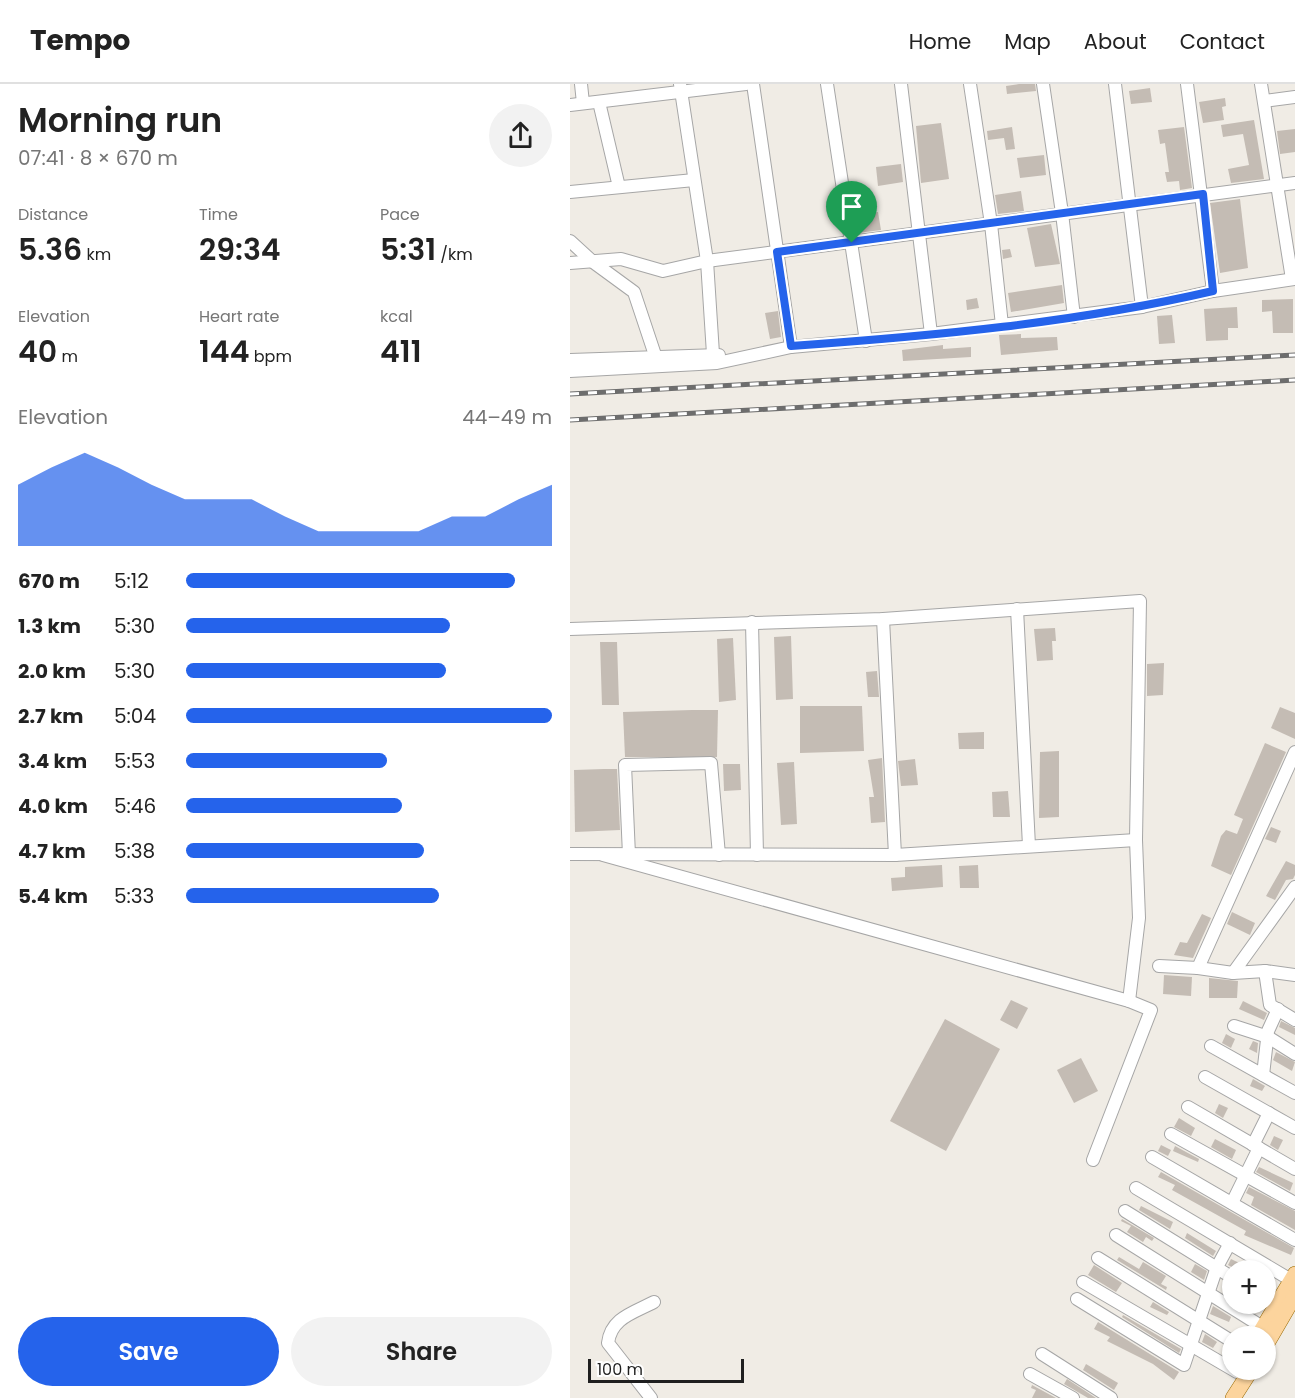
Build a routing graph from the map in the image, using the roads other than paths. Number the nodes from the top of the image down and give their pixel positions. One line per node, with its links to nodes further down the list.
1 (580, 84): 15 (street)
2 (746, 84): 11 (street)
3 (753, 84): 29 (street)
4 (827, 84): 28 (street)
5 (901, 84): 26 (street)
6 (970, 84): 25 (street)
7 (1043, 84): 24 (street)
8 (1115, 84): 23 (street)
9 (1187, 84): 22 (street)
10 (1261, 84): 13 (street)
11 (681, 88): 14 (street); 17 (street)
12 (1295, 97): 13 (street)
13 (1264, 100): 19 (street)
14 (599, 102): 15 (street); 20 (street)
15 (583, 103): 16 (street)
16 (570, 105)
17 (694, 180): 20 (street); 30 (street)
18 (1295, 183): 19 (street)
19 (1277, 186): 22 (street); 33 (street)
20 (619, 187): 21 (street)
21 (570, 192)
22 (1203, 194): 23 (street); 34 (street)
23 (1131, 204): 24 (street); 35 (street)
24 (1062, 213): 25 (street); 36 (street)
25 (991, 224): 26 (street); 37 (street)
26 (920, 234): 28 (street); 38 (street)
27 (570, 241): 31 (street)
28 (852, 243): 29 (street); 39 (street)
29 (777, 252): 30 (street); 40 (street)
30 (707, 261): 31 (street); 41 (street)
31 (593, 262): 32 (street); 42 (street)
32 (570, 263)
33 (1294, 279): 34 (street)
34 (1213, 291): 35 (street)
35 (1142, 308): 36 (street)
36 (1074, 317): 37 (street)
37 (1002, 325): 38 (street)
38 (931, 334): 39 (street)
39 (866, 341): 40 (street)
40 (791, 346): 43 (street)
41 (713, 354): 42 (street); 43 (street)
42 (655, 355): 44 (street)
43 (735, 357): 45 (street)
44 (570, 360)
45 (570, 371)
46 (1017, 609): 47 (street); 51 (street); 52 (street)
47 (883, 619): 48 (street); 58 (street)
48 (752, 622): 49 (street); 57 (street)
49 (570, 629)
50 (1295, 752): 61 (street)
51 (1137, 840): 52 (street); 65 (street)
52 (1029, 846): 58 (street)
53 (570, 854): 54 (street)
54 (603, 855): 55 (street); 65 (street)
55 (629, 855): 56 (street); 56 (street)
56 (719, 855): 57 (street)
57 (757, 855): 58 (street)
58 (895, 855)
59 (1295, 887): 63 (street)
60 (1159, 966): 61 (street)
61 (1198, 968): 63 (street)
62 (1265, 971): 63 (street); 64 (street); 66 (street)
63 (1233, 974)
64 (1295, 975)
65 (1129, 1000): 81 (street)
66 (1278, 1009): 67 (street); 69 (street)
67 (1295, 1020)
68 (1234, 1026): 69 (street)
69 (1268, 1037): 71 (street); 72 (street)
70 (1211, 1046): 72 (street)
71 (1295, 1054)
72 (1263, 1075): 74 (street)
73 (1205, 1077): 76 (street)
74 (1295, 1093)
75 (1188, 1107): 79 (street)
76 (1269, 1113): 77 (street); 79 (street)
77 (1295, 1128)
78 (1171, 1134): 83 (street)
79 (1256, 1146): 82 (street); 83 (street)
80 (1152, 1157): 85 (street)
81 (1093, 1160)
82 (1295, 1169)
83 (1245, 1176): 85 (street); 86 (street)
84 (1136, 1188): 90 (street)
85 (1232, 1203): 89 (street)
86 (1295, 1203)
87 (1125, 1211): 92 (street)
88 (1116, 1235): 96 (street)
89 (1295, 1240)
90 (1230, 1243): 92 (street); 95 (street)
91 (1098, 1258): 100 (street)
92 (1217, 1268): 93 (street); 96 (street)
93 (1222, 1271)
94 (1083, 1282): 104 (street)
95 (1294, 1283): 98 (main road); 102 (main road)
96 (1208, 1293): 100 (street); 101 (street)
97 (1077, 1299): 104 (street)
98 (1276, 1299)
99 (654, 1302): 110 (street)
100 (1200, 1321): 103 (street); 104 (street)
101 (1253, 1326)
102 (1275, 1326)
103 (1222, 1335)
104 (1191, 1346): 106 (street)
105 (1042, 1354): 112 (street)
106 (1222, 1361)
107 (1030, 1374): 111 (street)
108 (1234, 1380): 113 (main road)
109 (1239, 1380): 114 (main road)
110 (651, 1398)
111 (1073, 1398)
112 (1112, 1398)
113 (1221, 1398)
114 (1233, 1398)

